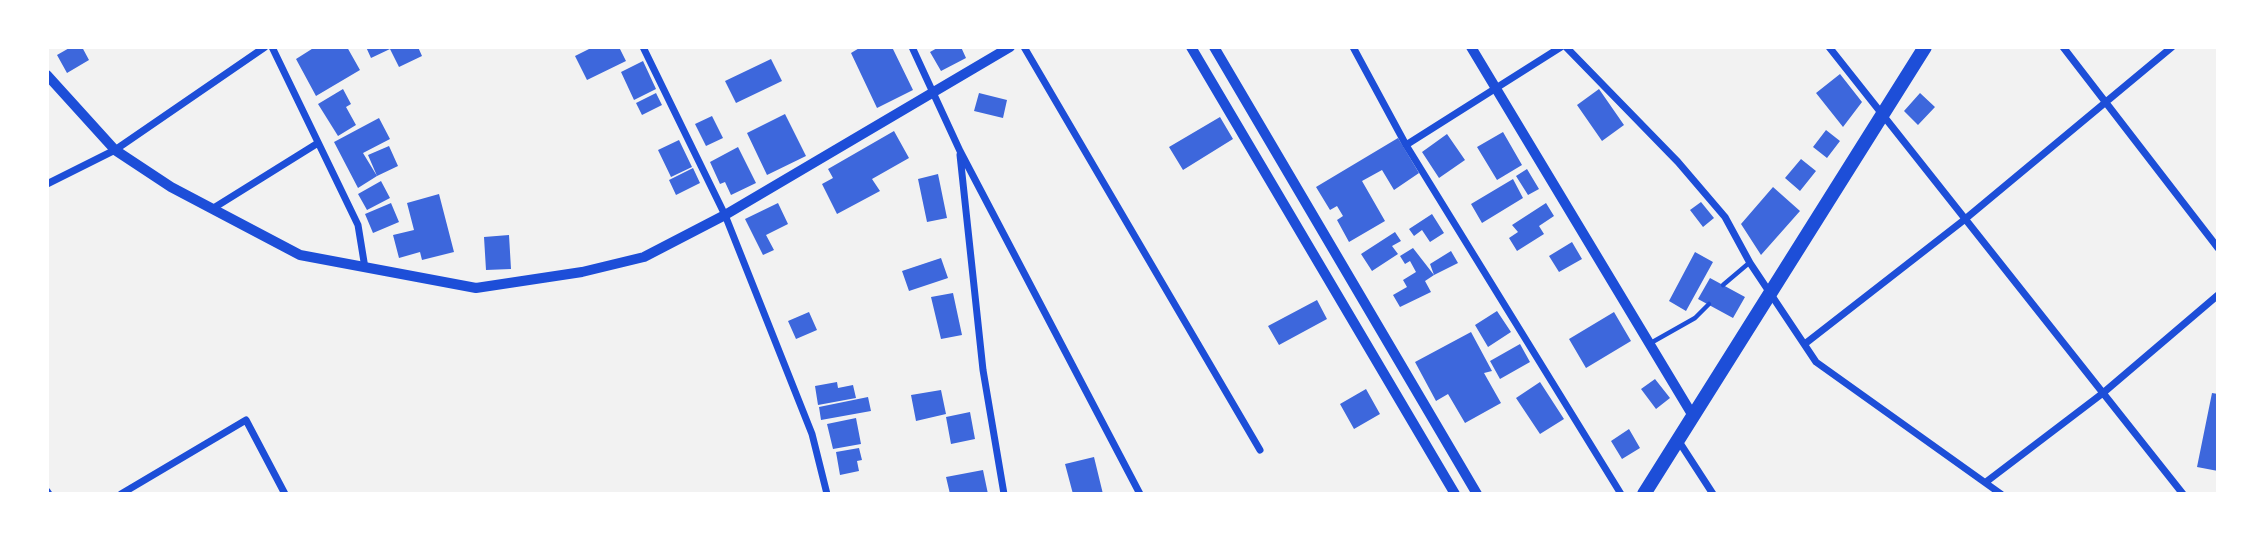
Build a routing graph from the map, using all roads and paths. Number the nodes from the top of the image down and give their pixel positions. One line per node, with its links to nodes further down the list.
1 (265, 47): 23 (street)
2 (272, 47): 21 (street)
3 (643, 47): 27 (street)
4 (912, 47): 18 (street)
5 (1010, 47): 18 (street)
6 (1024, 47): 41 (street)
7 (1191, 47): 49 (street)
8 (1214, 47): 50 (street)
9 (1353, 47): 22 (street)
10 (1471, 47): 17 (street)
11 (1563, 47): 17 (street); 30 (street)
12 (1829, 47): 20 (street)
13 (1925, 47): 20 (highway)
14 (2063, 47): 19 (street)
15 (2172, 47): 19 (street)
16 (47, 75): 23 (street)
17 (1496, 90): 22 (street); 37 (street)
18 (935, 93): 24 (street); 27 (street)
19 (2107, 103): 28 (street); 29 (street)
20 (1883, 115): 28 (street); 33 (highway)
21 (318, 143): 26 (street); 31 (street)
22 (1406, 145): 51 (street)
23 (115, 150): 25 (street); 26 (street)
24 (960, 151): 47 (street); 48 (street)
25 (47, 184)
26 (212, 209): 31 (street)
27 (725, 215): 31 (street); 43 (street)
28 (1964, 220): 36 (street); 38 (street)
29 (2218, 248)
30 (1750, 263): 32 (lane); 33 (street)
31 (365, 269)
32 (1723, 285)
33 (1770, 293): 36 (street); 39 (highway)
34 (2218, 295): 38 (street)
35 (1709, 304): 37 (lane)
36 (1806, 343): 42 (street)
37 (1649, 344): 39 (street)
38 (2103, 393): 42 (street); 55 (street)
39 (1693, 416): 40 (highway)
40 (1678, 440): 52 (highway); 53 (street)
41 (1260, 450)
42 (1986, 482): 54 (street)
43 (826, 492): 46 (street)
44 (121, 494): 45 (street)
45 (285, 494)
46 (816, 494)
47 (1004, 494)
48 (1140, 494)
49 (1455, 494)
50 (1477, 494)
51 (1621, 494)
52 (1644, 494)
53 (1713, 494)
54 (2001, 494)
55 (2183, 494)

